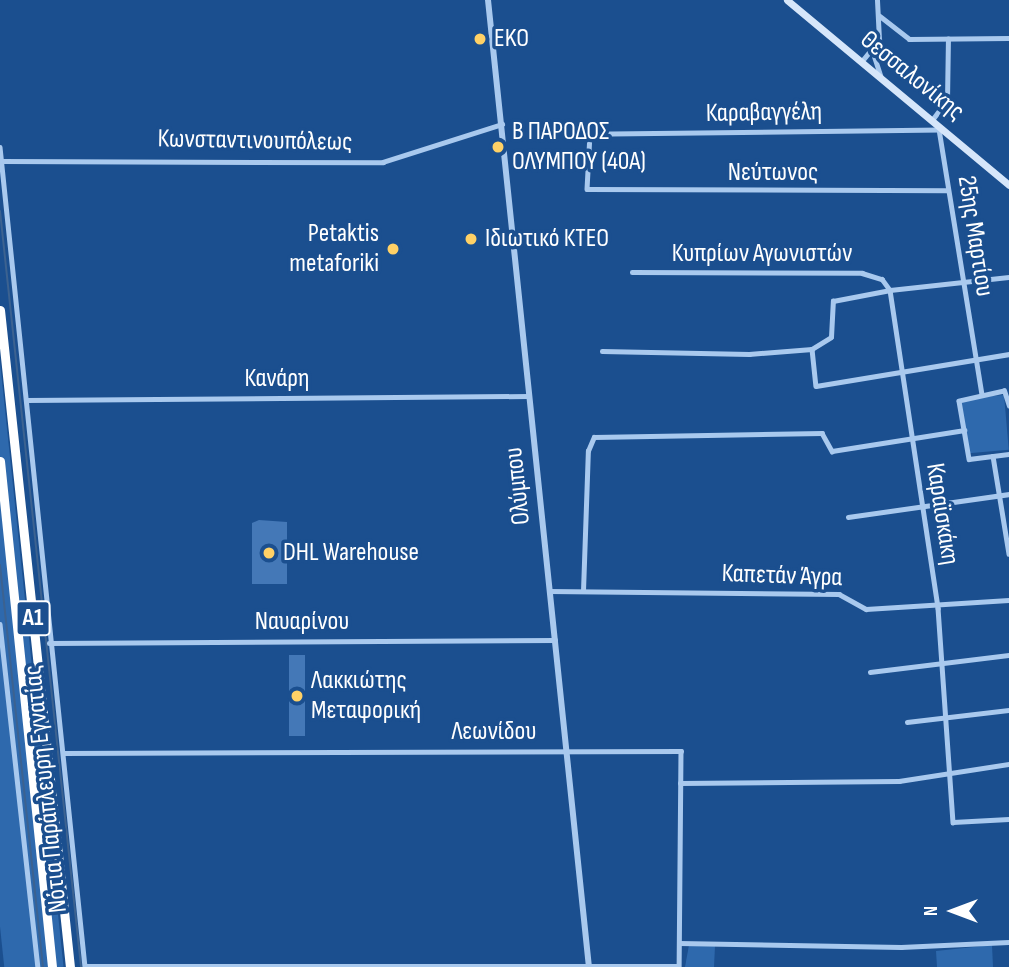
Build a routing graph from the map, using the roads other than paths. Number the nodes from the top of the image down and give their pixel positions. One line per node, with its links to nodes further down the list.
1 (488, 0): 10 (street, Ολύμπου)
2 (786, 0): 8 (main road, Θεσσαλονίκης)
3 (877, 0): 4 (street)
4 (880, 16): 6 (street); 7 (street)
5 (1009, 38): 6 (street)
6 (948, 39): 11 (street)
7 (873, 51): 8 (street); 9 (street)
8 (861, 61): 9 (main road, Θεσσαλονίκης)
9 (883, 79): 11 (main road, Θεσσαλονίκης)
10 (502, 124): 13 (street, Κωνσταντινουπόλεως); 28 (street, Ολύμπου)
11 (939, 126): 14 (main road, Θεσσαλονίκης); 15 (street, 25ης Μαρτίου); 16 (street, Καραβαγγέλη)
12 (0, 147): 13 (street, Νότια Παράπλευρη Εγνατίας)
13 (2, 161): 29 (street, Νότια Παράπλευρη Εγνατίας)
14 (1009, 185)
15 (947, 190): 16 (street, Νεύτωνος); 19 (street, 25ης Μαρτίου)
16 (599, 192)
17 (632, 272): 20 (street, Κυπρίων Αγωνιστών)
18 (1009, 277): 19 (street)
19 (963, 283): 20 (street); 25 (street, 25ης Μαρτίου)
20 (890, 290): 22 (street); 26 (street, Καραϊσκάκη)
21 (0, 310): 68 (highway, Α1)
22 (812, 349): 23 (street); 26 (street)
23 (602, 351)
24 (1009, 354): 25 (street)
25 (976, 359): 26 (street); 27 (street, 25ης Μαρτίου)
26 (900, 370): 32 (street, Καραϊσκάκη)
27 (982, 394): 30 (street); 31 (street)
28 (528, 397): 29 (street, Κανάρη); 42 (street, Ολύμπου)
29 (26, 400): 48 (street, Νότια Παράπλευρη Εγνατίας)
30 (1009, 406)
31 (964, 430): 32 (street); 34 (street)
32 (910, 440): 38 (street, Καραϊσκάκη); 43 (street)
33 (1009, 454): 34 (street)
34 (993, 456): 37 (street)
35 (0, 461): 67 (highway, Α1)
36 (1009, 494): 37 (street)
37 (999, 495): 38 (street); 40 (street)
38 (921, 506): 39 (street); 45 (street, Καραϊσκάκη)
39 (848, 517)
40 (1008, 538): 41 (street)
41 (1009, 554)
42 (548, 591): 43 (street, Καπετάν Άγρα); 47 (street, Ολύμπου)
43 (583, 591): 45 (street, Καπετάν Άγρα)
44 (1009, 600): 45 (street, Καπετάν Άγρα)
45 (938, 608): 51 (street, Καραϊσκάκη)
46 (0, 624): 49 (street)
47 (555, 640): 48 (street, Ναυαρίνου); 56 (street, Ολύμπου)
48 (49, 643): 57 (street, Νότια Παράπλευρη Εγνατίας)
49 (1, 645): 66 (street)
50 (1009, 655): 51 (street)
51 (942, 663): 52 (street); 54 (street, Καραϊσκάκη)
52 (870, 672)
53 (1009, 710): 54 (street)
54 (944, 718): 55 (street); 59 (street, Καραϊσκάκη)
55 (907, 722)
56 (566, 751): 57 (street, Λεωνίδου); 60 (street, Λεωνίδου); 64 (street, Ολύμπου)
57 (63, 753): 69 (street, Νότια Παράπλευρη Εγνατίας)
58 (1009, 764): 59 (street)
59 (949, 772): 60 (street); 61 (street, Καραϊσκάκη)
60 (680, 783): 63 (street)
61 (1009, 818)
62 (1009, 942): 63 (street)
63 (679, 943): 70 (street)
64 (589, 966): 69 (street); 70 (street)
65 (32, 967): 66 (street)
66 (38, 967)
67 (52, 967)
68 (70, 967)
69 (85, 967)
70 (679, 967)

